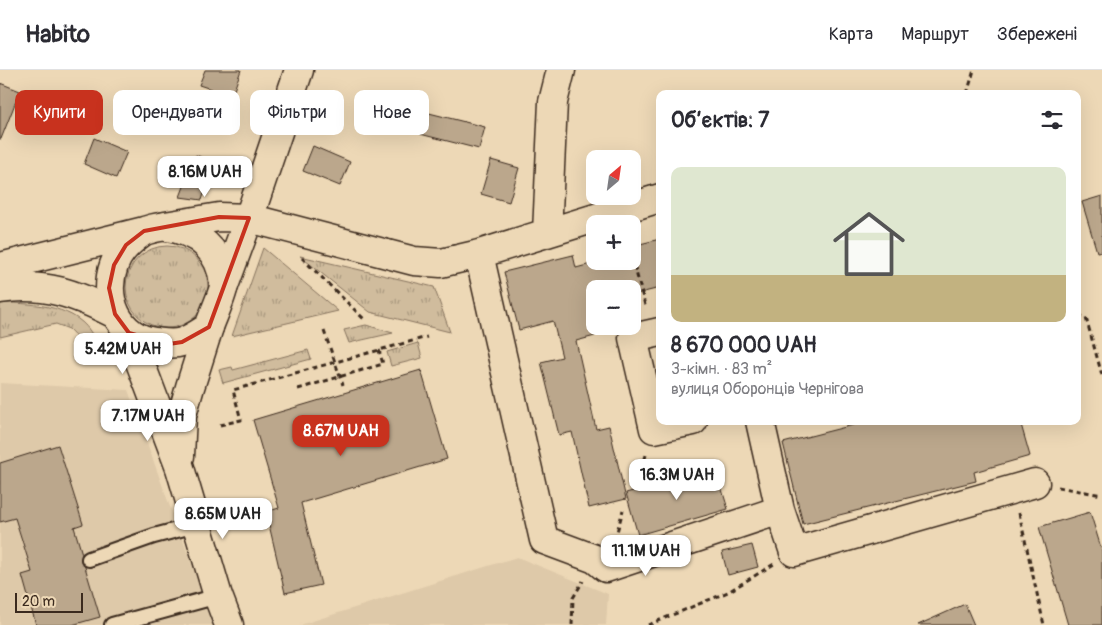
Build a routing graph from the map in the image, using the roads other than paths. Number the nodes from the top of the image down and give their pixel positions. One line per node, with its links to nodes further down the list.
1 (299, 70): 4 (street)
2 (561, 70): 6 (street)
3 (656, 199): 6 (street)
4 (249, 218): 5 (street); 7 (street); 9 (street)
5 (154, 229): 8 (street); 9 (street); 11 (street)
6 (547, 233): 7 (street)
7 (479, 254): 18 (street)
8 (0, 267)
9 (224, 286): 12 (street)
10 (0, 290): 11 (street)
11 (122, 323): 12 (street); 16 (street)
12 (209, 327): 16 (street)
13 (656, 333): 14 (street)
14 (676, 425)
15 (761, 425): 18 (street)
16 (180, 468): 19 (street)
17 (1024, 486): 18 (street)
18 (780, 510)
19 (196, 525): 20 (lane); 21 (street)
20 (89, 558)
21 (218, 596): 22 (lane); 23 (street)
22 (112, 625)
23 (229, 625)

